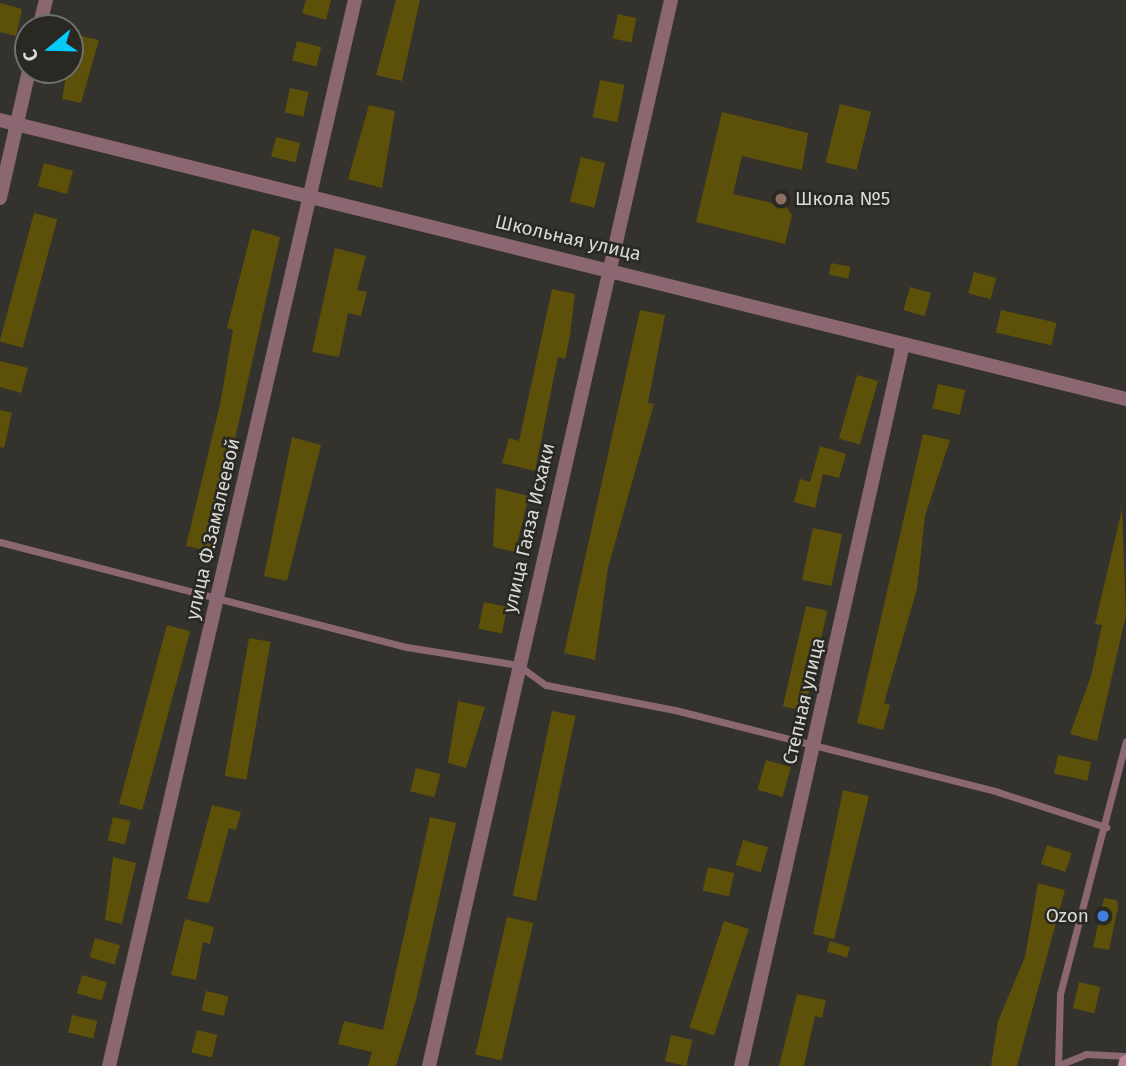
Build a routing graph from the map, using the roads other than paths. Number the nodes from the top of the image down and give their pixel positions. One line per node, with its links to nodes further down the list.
1 (355, 0): 6 (street, улица Ф.Замалеевой)
2 (671, 0): 8 (street, улица Гаяза Исхаки)
3 (26, 84): 5 (street)
4 (0, 120): 5 (street, Школьная улица)
5 (17, 124): 6 (street, Школьная улица); 7 (street)
6 (307, 197): 8 (street, Школьная улица); 12 (street, улица Ф.Замалеевой)
7 (0, 198)
8 (608, 267): 9 (street, Школьная улица); 13 (street, улица Гаяза Исхаки)
9 (904, 344): 10 (street, Школьная улица); 15 (street, Степная улица)
10 (1126, 399)
11 (0, 542): 12 (lane)
12 (217, 601): 13 (lane); 19 (street, улица Ф.Замалеевой)
13 (518, 665): 15 (lane); 20 (street, улица Гаяза Исхаки)
14 (1126, 741): 16 (lane)
15 (814, 746): 16 (lane); 21 (street, Степная улица)
16 (1106, 827): 18 (lane)
17 (1126, 1056): 18 (lane)
18 (1058, 1065)
19 (109, 1066)
20 (429, 1066)
21 (741, 1066)

